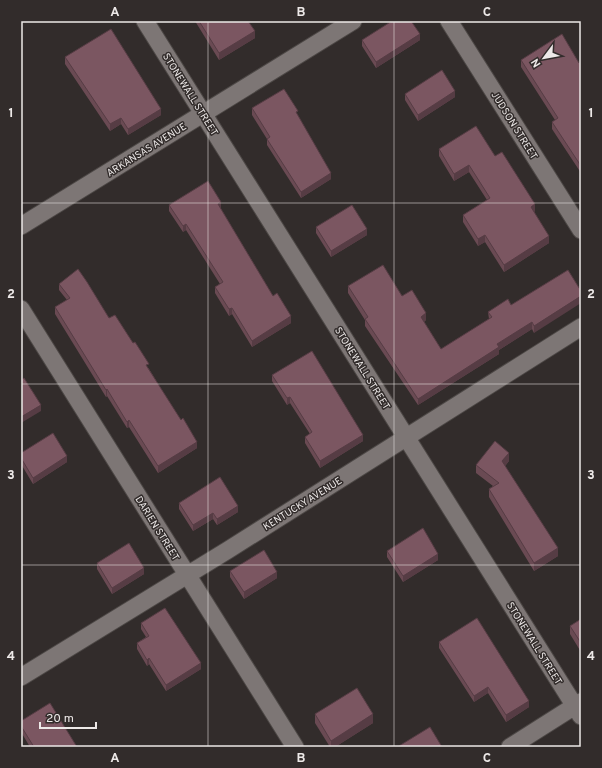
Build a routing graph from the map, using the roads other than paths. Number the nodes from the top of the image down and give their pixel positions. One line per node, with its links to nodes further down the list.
1 (145, 21): 4 (street, STONEWALL STREET)
2 (353, 21): 4 (street, ARKANSAS AVENUE)
3 (449, 21): 6 (street, JUDSON STREET)
4 (203, 113): 5 (street, ARKANSAS AVENUE); 9 (street, STONEWALL STREET)
5 (21, 226)
6 (581, 230)
7 (21, 309): 10 (street, DARIEN STREET)
8 (581, 327): 9 (street, KENTUCKY AVENUE)
9 (407, 437): 10 (street, KENTUCKY AVENUE); 12 (street, STONEWALL STREET)
10 (187, 574): 11 (street, KENTUCKY AVENUE); 13 (street, DARIEN STREET)
11 (21, 677)
12 (579, 708): 14 (street)
13 (295, 747)
14 (510, 747)

